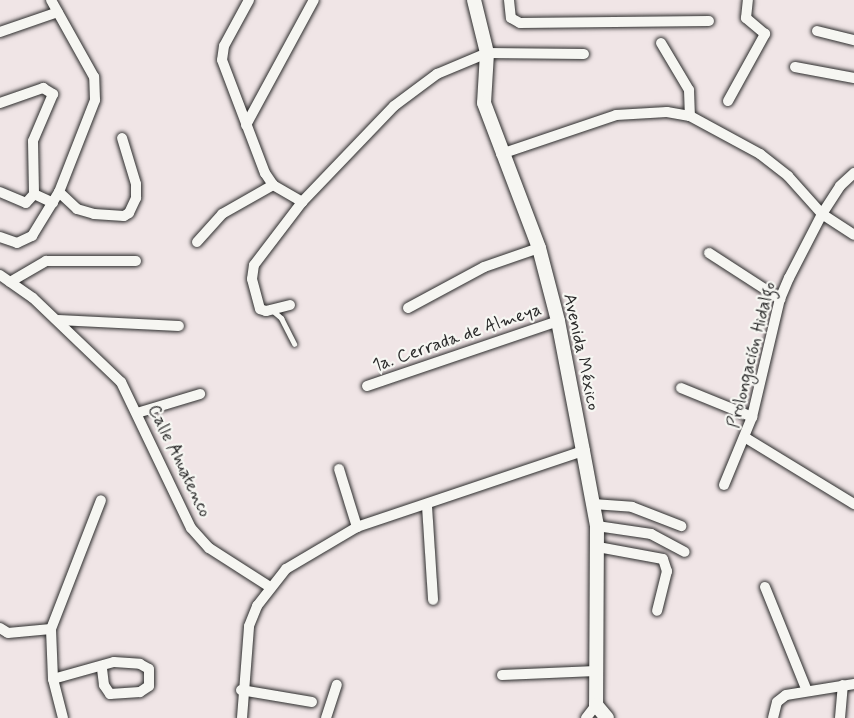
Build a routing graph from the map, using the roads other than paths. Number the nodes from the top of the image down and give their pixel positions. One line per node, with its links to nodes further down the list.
1 (51, 0): 7 (street)
2 (249, 0): 20 (street)
3 (314, 0): 20 (street)
4 (474, 0): 13 (main road, Avenida México)
5 (509, 0): 8 (street)
6 (748, 0): 17 (street)
7 (58, 12): 9 (street); 26 (street)
8 (709, 21)
9 (0, 32)
10 (817, 32): 11 (street)
11 (854, 40)
12 (661, 42): 19 (street)
13 (487, 53): 14 (street); 22 (main road, Avenida México); 28 (street)
14 (584, 54)
15 (795, 66): 16 (street)
16 (854, 78)
17 (728, 101)
18 (0, 103): 27 (street)
19 (690, 116): 22 (street); 30 (street)
20 (246, 125): 24 (street)
21 (122, 138): 26 (street)
22 (501, 154): 34 (main road, Avenida México)
23 (854, 173): 30 (street, Prolongación Hidalgo)
24 (273, 185): 28 (street); 33 (street)
25 (0, 192): 27 (street)
26 (58, 192): 29 (street)
27 (34, 194): 29 (street)
28 (302, 202): 42 (street)
29 (53, 203): 32 (street)
30 (822, 214): 31 (street); 39 (street, Prolongación Hidalgo)
31 (854, 236)
32 (0, 237)
33 (197, 242)
34 (538, 248): 41 (street); 44 (main road, Avenida México)
35 (709, 253): 39 (street)
36 (136, 261): 38 (street)
37 (0, 275): 38 (street, Calle Ahuatenco)
38 (10, 282): 43 (street, Calle Ahuatenco)
39 (780, 299): 51 (street, Prolongación Hidalgo)
40 (290, 305): 42 (street)
41 (408, 308)
42 (272, 310): 46 (lane)
43 (58, 320): 45 (street); 50 (street, Calle Ahuatenco)
44 (558, 321): 47 (street, 1a. Cerrada de Almeya); 53 (main road, Avenida México)
45 (179, 326)
46 (294, 344)
47 (367, 386)
48 (681, 388): 51 (street)
49 (200, 393): 50 (street)
50 (137, 413): 65 (street, Calle Ahuatenco)
51 (752, 417): 52 (street, Prolongación Hidalgo)
52 (746, 438): 55 (street); 58 (street, Prolongación Hidalgo)
53 (583, 451): 57 (main road, Avenida México); 59 (street)
54 (339, 469): 62 (street)
55 (724, 484)
56 (101, 500): 70 (street)
57 (593, 504): 60 (street); 61 (main road, Avenida México)
58 (854, 504)
59 (427, 507): 62 (street); 67 (street)
60 (681, 525)
61 (597, 526): 63 (main road, Avenida México); 64 (street)
62 (357, 527): 65 (street)
63 (597, 547): 68 (street); 72 (main road, Avenida México)
64 (686, 552)
65 (270, 587): 77 (street)
66 (765, 587): 78 (street)
67 (433, 600)
68 (657, 611)
69 (0, 628): 70 (street)
70 (51, 629): 74 (street)
71 (102, 668): 71 (street); 74 (street)
72 (596, 671): 73 (street); 80 (main road, Avenida México)
73 (502, 675)
74 (52, 679): 81 (street)
75 (337, 685): 83 (street)
76 (849, 685): 78 (street); 87 (street)
77 (241, 690): 79 (street); 82 (street)
78 (807, 691): 86 (street)
79 (312, 702)
80 (596, 705): 84 (street); 85 (main road)
81 (63, 718)
82 (242, 718)
83 (326, 718)
84 (586, 718)
85 (607, 718)
86 (773, 718)
87 (840, 718)

